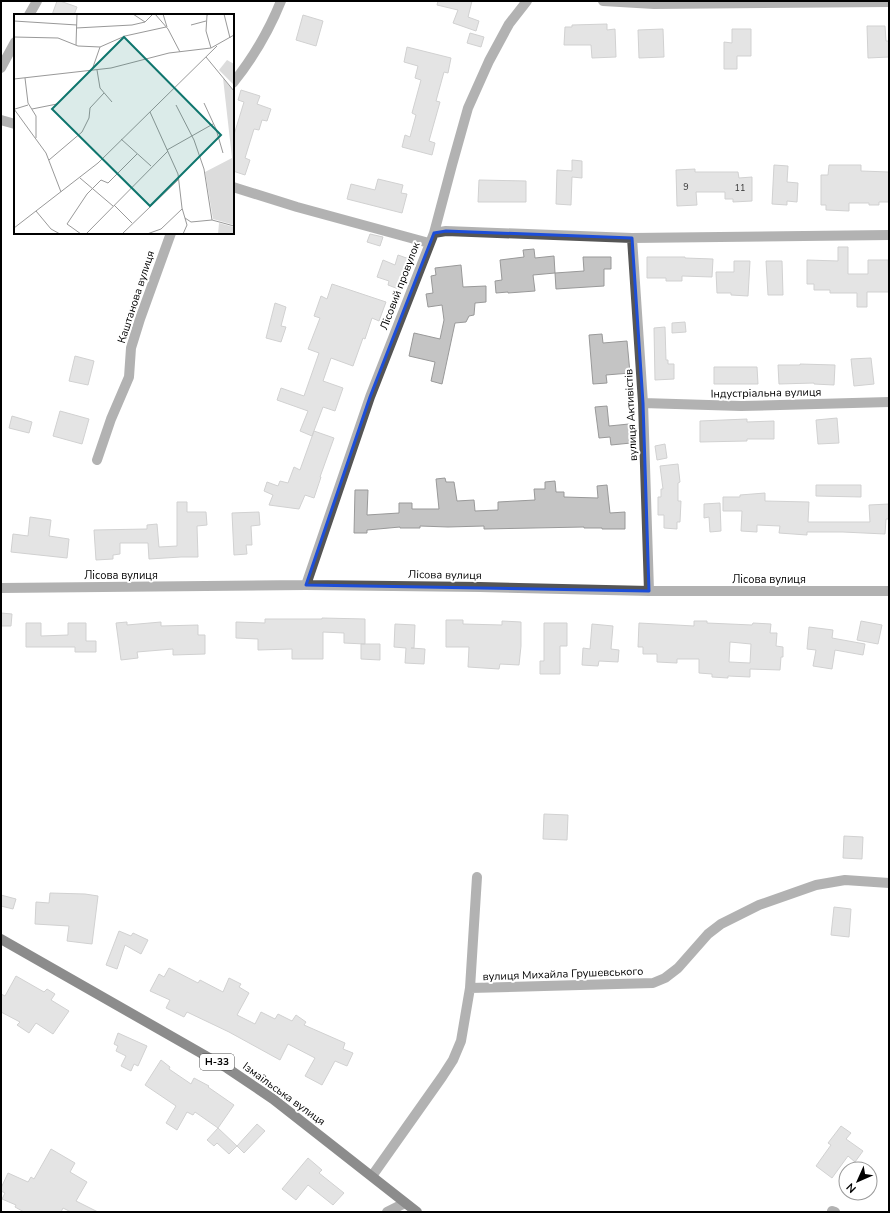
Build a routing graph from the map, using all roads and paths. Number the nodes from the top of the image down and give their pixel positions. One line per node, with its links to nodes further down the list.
1 (37, 1): 6 (street)
2 (281, 1): 9 (street)
3 (527, 1): 13 (street, Лісовий провулок)
4 (603, 1): 5 (street)
5 (889, 2)
6 (30, 14)
7 (14, 44): 8 (street)
8 (1, 68)
9 (234, 82)
10 (1, 120): 11 (street)
11 (14, 124)
12 (234, 187): 17 (street)
13 (434, 233): 16 (street); 17 (street, Лісовий провулок)
14 (171, 234): 20 (street, Каштанова вулиця)
15 (889, 235): 16 (street)
16 (632, 238): 19 (street, вулиця Активістів)
17 (429, 243): 21 (street, Лісовий провулок)
18 (889, 402): 19 (street, Індустріальна вулиця)
19 (643, 403): 24 (street, вулиця Активістів)
20 (97, 460)
21 (306, 585): 22 (street, Лісова вулиця); 24 (street, Лісова вулиця)
22 (1, 588)
23 (889, 590): 24 (street, Лісова вулиця)
24 (649, 591)
25 (476, 877): 28 (street)
26 (889, 883): 28 (street, вулиця Михайла Грушевського)
27 (1, 938): 29 (main road, Ізмаїльська вулиця / Н-33)
28 (470, 988): 29 (street)
29 (372, 1176): 30 (main road, Ізмаїльська вулиця / Н-33)
30 (406, 1203): 31 (street); 32 (main road, Ізмаїльська вулиця / Н-33)
31 (387, 1212)
32 (417, 1212)

